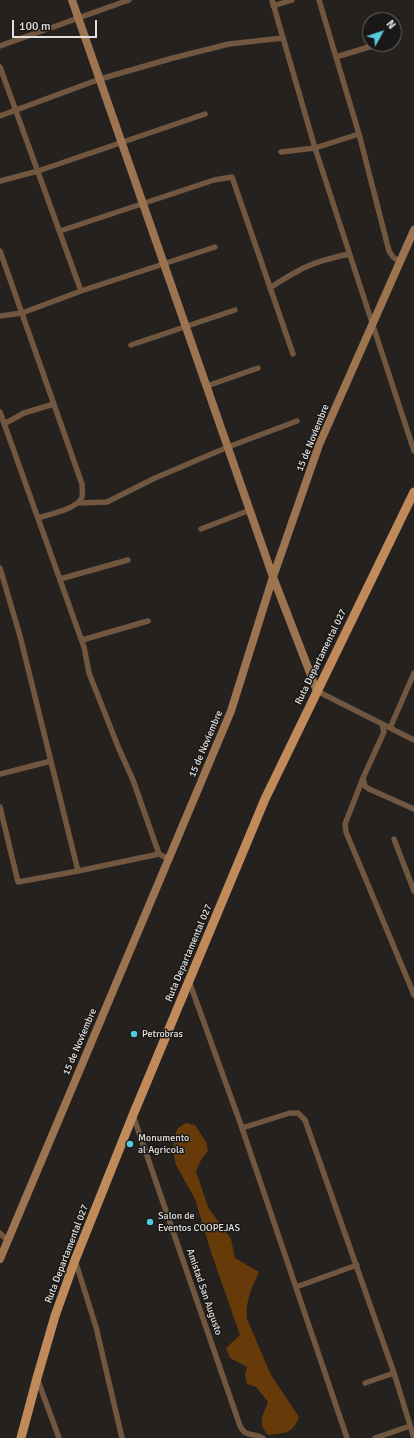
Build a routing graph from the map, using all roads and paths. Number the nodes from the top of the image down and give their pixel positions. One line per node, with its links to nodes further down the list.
1 (72, 0): 6 (street)
2 (129, 0): 6 (street)
3 (292, 0): 5 (street)
4 (319, 0): 10 (street)
5 (272, 3): 7 (street)
6 (78, 19): 8 (street); 12 (street)
7 (283, 38): 12 (street); 18 (street)
8 (0, 46)
9 (362, 49): 10 (street)
10 (336, 57): 16 (street)
11 (0, 67): 13 (street)
12 (100, 80): 13 (street); 17 (street)
13 (16, 110): 15 (street); 20 (street)
14 (205, 114): 17 (street)
15 (0, 116)
16 (359, 134): 18 (street); 28 (street)
17 (122, 142): 20 (street); 22 (street)
18 (315, 148): 19 (street); 27 (street)
19 (281, 152)
20 (38, 171): 21 (street); 24 (street)
21 (0, 181)
22 (143, 204): 24 (street); 29 (street); 30 (street)
23 (414, 230): 28 (street, 15 de Noviembre)
24 (60, 231): 31 (street)
25 (214, 247): 29 (street)
26 (0, 251): 33 (street)
27 (349, 254): 30 (street); 35 (street)
28 (400, 262): 35 (street, 15 de Noviembre)
29 (164, 263): 31 (street); 36 (street)
30 (270, 288): 38 (street)
31 (81, 291): 33 (street)
32 (235, 310): 36 (street)
33 (22, 313): 34 (street); 41 (street)
34 (0, 316)
35 (372, 325): 46 (street); 54 (street, 15 de Noviembre)
36 (186, 326): 37 (street); 40 (street)
37 (131, 345)
38 (293, 354)
39 (258, 368): 40 (street)
40 (207, 386): 45 (street)
41 (54, 404): 44 (street); 48 (street)
42 (0, 412): 44 (street)
43 (297, 421): 45 (street)
44 (4, 424): 50 (street)
45 (228, 447): 48 (street); 49 (street)
46 (414, 451)
47 (414, 492): 59 (main road, Ruta Departamental 027)
48 (79, 503): 50 (street)
49 (250, 510): 51 (street); 54 (street)
50 (38, 518): 55 (street)
51 (201, 529)
52 (128, 560): 55 (street)
53 (0, 568): 63 (street)
54 (273, 576): 59 (street); 70 (street, 15 de Noviembre)
55 (60, 579): 57 (street)
56 (148, 621): 57 (street)
57 (82, 640): 69 (street)
58 (414, 673): 61 (street)
59 (317, 691): 60 (street); 73 (main road, Ruta Departamental 027)
60 (382, 724): 61 (street); 65 (street)
61 (390, 728): 62 (street)
62 (414, 740)
63 (51, 761): 64 (street); 71 (street)
64 (0, 774)
65 (363, 778): 67 (street); 74 (street)
66 (0, 807): 71 (street)
67 (414, 809)
68 (394, 839): 72 (street)
69 (159, 854): 70 (street); 71 (street)
70 (168, 859): 78 (street, 15 de Noviembre)
71 (78, 871)
72 (414, 891)
73 (189, 980): 75 (main road, Ruta Departamental 027); 76 (street)
74 (414, 995)
75 (133, 1115): 80 (main road, Ruta Departamental 027); 90 (street, Amistad San Augusto)
76 (242, 1128): 81 (street); 82 (street)
77 (0, 1233): 78 (street)
78 (9, 1238): 79 (street, 15 de Noviembre)
79 (0, 1259)
80 (75, 1260): 84 (main road, Ruta Departamental 027); 89 (street)
81 (357, 1265): 82 (street); 83 (street)
82 (296, 1287): 91 (street)
83 (394, 1373): 85 (street); 86 (street)
84 (37, 1378): 87 (main road, Ruta Departamental 027); 88 (street)
85 (365, 1383)
86 (410, 1426): 92 (street); 93 (street)
87 (21, 1438)
88 (59, 1438)
89 (122, 1438)
90 (263, 1438)
91 (347, 1438)
92 (375, 1438)
93 (414, 1438)

